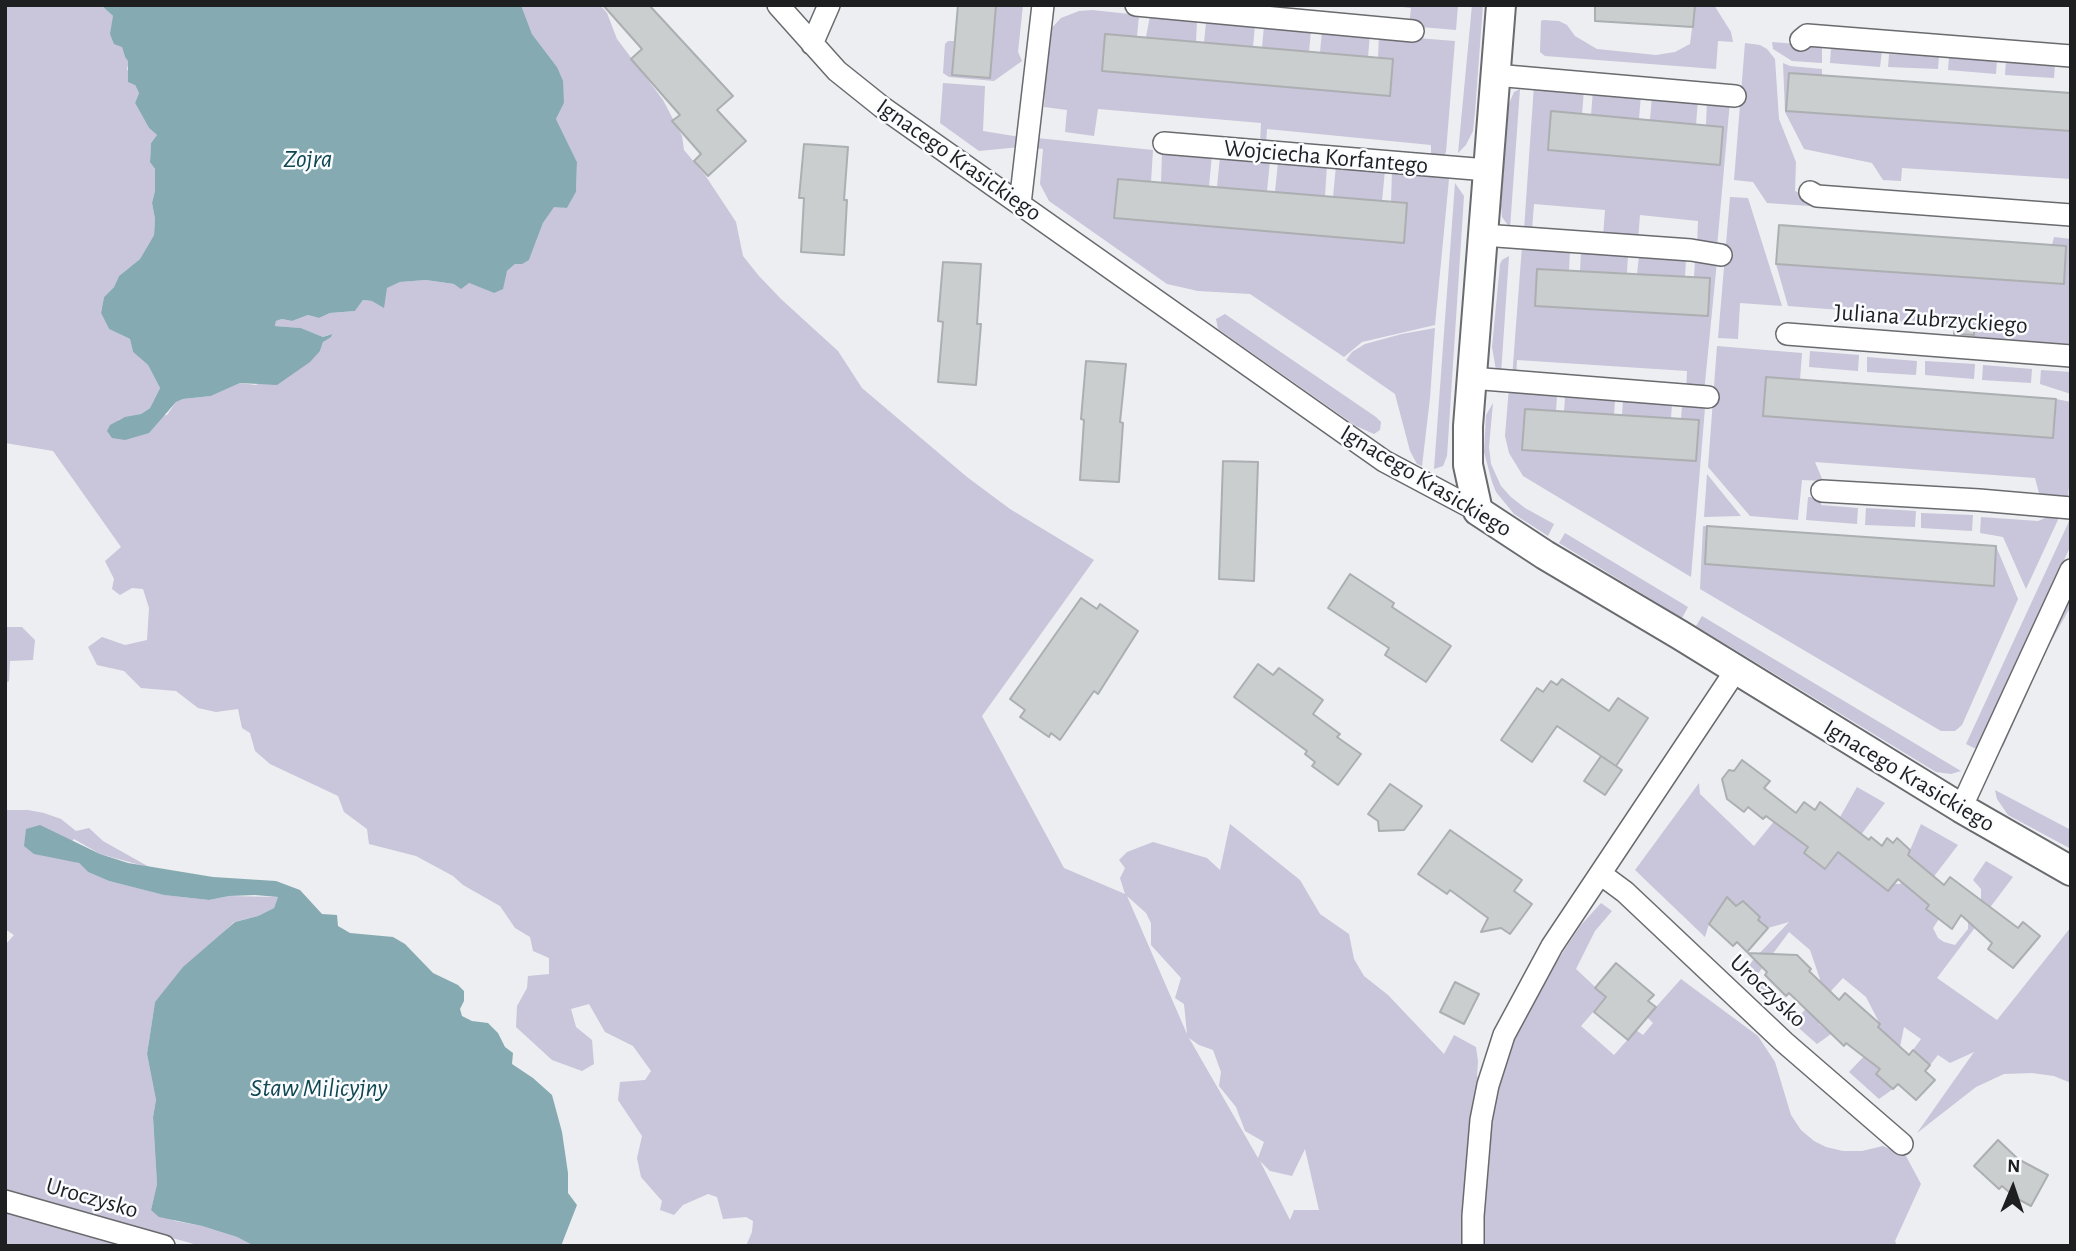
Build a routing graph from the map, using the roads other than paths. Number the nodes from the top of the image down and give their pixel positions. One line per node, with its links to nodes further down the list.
1 (778, 5): 8 (street, Ignacego Krasickiego)
2 (829, 5): 8 (street)
3 (1043, 5): 15 (street)
4 (1136, 5): 6 (street)
5 (1501, 5): 10 (street)
6 (1413, 31)
7 (1801, 40): 9 (street)
8 (813, 44): 15 (street, Ignacego Krasickiego)
9 (2071, 56)
10 (1495, 75): 11 (street); 13 (street)
11 (1735, 96)
12 (1164, 143): 13 (street, Wojciecha Korfantego)
13 (1487, 170): 17 (street)
14 (1810, 192): 16 (street)
15 (1020, 204): 25 (street, Ignacego Krasickiego)
16 (2071, 215)
17 (1483, 235): 18 (street); 21 (street)
18 (1721, 255)
19 (1787, 334): 20 (street, Juliana Zubrzyckiego)
20 (2071, 356)
21 (1472, 379): 22 (street); 25 (street)
22 (1709, 397)
23 (1822, 491): 24 (street)
24 (2071, 508)
25 (1478, 511): 27 (street, Ignacego Krasickiego)
26 (2071, 570): 28 (street)
27 (1736, 670): 28 (street, Ignacego Krasickiego); 30 (street)
28 (1961, 808): 29 (street, Ignacego Krasickiego)
29 (2071, 871)
30 (1602, 875): 31 (street, Uroczysko); 34 (street)
31 (1902, 1144)
32 (5, 1201): 33 (street, Uroczysko)
33 (164, 1246)
34 (1473, 1246)

